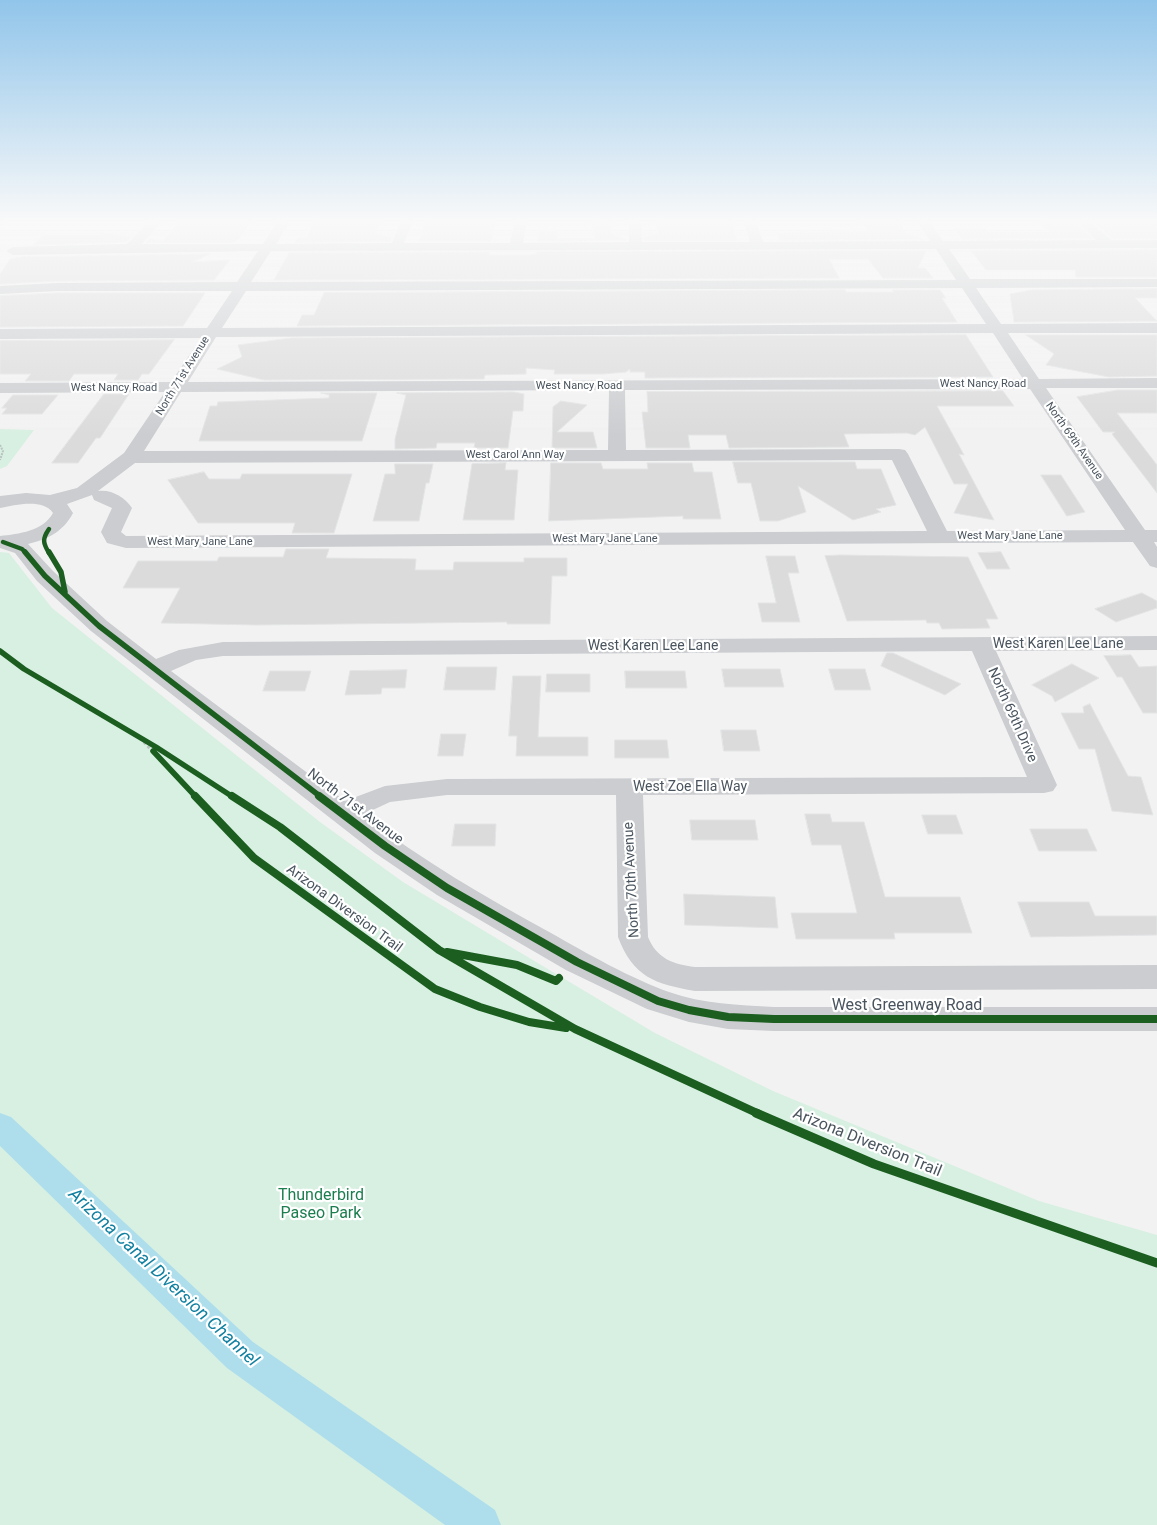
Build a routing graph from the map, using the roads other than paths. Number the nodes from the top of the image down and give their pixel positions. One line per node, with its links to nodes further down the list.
1 (237, 292): 5 (street, North 71st Avenue)
2 (972, 292): 3 (street, North 69th Avenue)
3 (996, 328): 4 (street); 5 (street); 8 (street, North 69th Avenue)
4 (1157, 328)
5 (209, 333): 6 (street); 10 (street, North 71st Avenue)
6 (0, 334)
7 (1157, 383): 8 (street, West Nancy Road)
8 (1035, 384): 9 (street, West Nancy Road); 18 (street, North 69th Avenue)
9 (617, 386): 10 (street, West Nancy Road); 12 (street)
10 (178, 387): 11 (street, West Nancy Road); 13 (street, North 71st Avenue)
11 (0, 388)
12 (617, 454): 13 (street, West Carol Ann Way); 19 (street, West Carol Ann Way)
13 (131, 457): 14 (street, North 71st Avenue); 15 (street, North 71st Avenue)
14 (101, 496): 17 (street, North 71st Avenue); 19 (street, West Mary Jane Lane)
15 (49, 501): 16 (street, North 71st Avenue); 17 (street)
16 (0, 502)
17 (55, 524): 20 (street, North 71st Avenue); 22 (street, North 71st Avenue)
18 (1148, 536): 19 (street, West Mary Jane Lane); 21 (street, North 69th Avenue)
19 (940, 537)
20 (1, 542): 22 (street, North 71st Avenue)
21 (1157, 562)
22 (65, 592): 25 (street, North 71st Avenue)
23 (1157, 643): 24 (street, West Karen Lee Lane)
24 (981, 644): 25 (street, West Karen Lee Lane); 26 (street, North 69th Drive)
25 (154, 670): 28 (street, North 71st Avenue)
26 (1044, 785): 27 (street, West Zoe Ella Way)
27 (629, 788): 28 (street, West Zoe Ella Way); 29 (street, North 70th Avenue)
28 (342, 813): 31 (street, North 71st Avenue)
29 (651, 967): 30 (street, West Greenway Road)
30 (1157, 977)
31 (658, 1001): 32 (street, West Greenway Road)
32 (1157, 1019)

